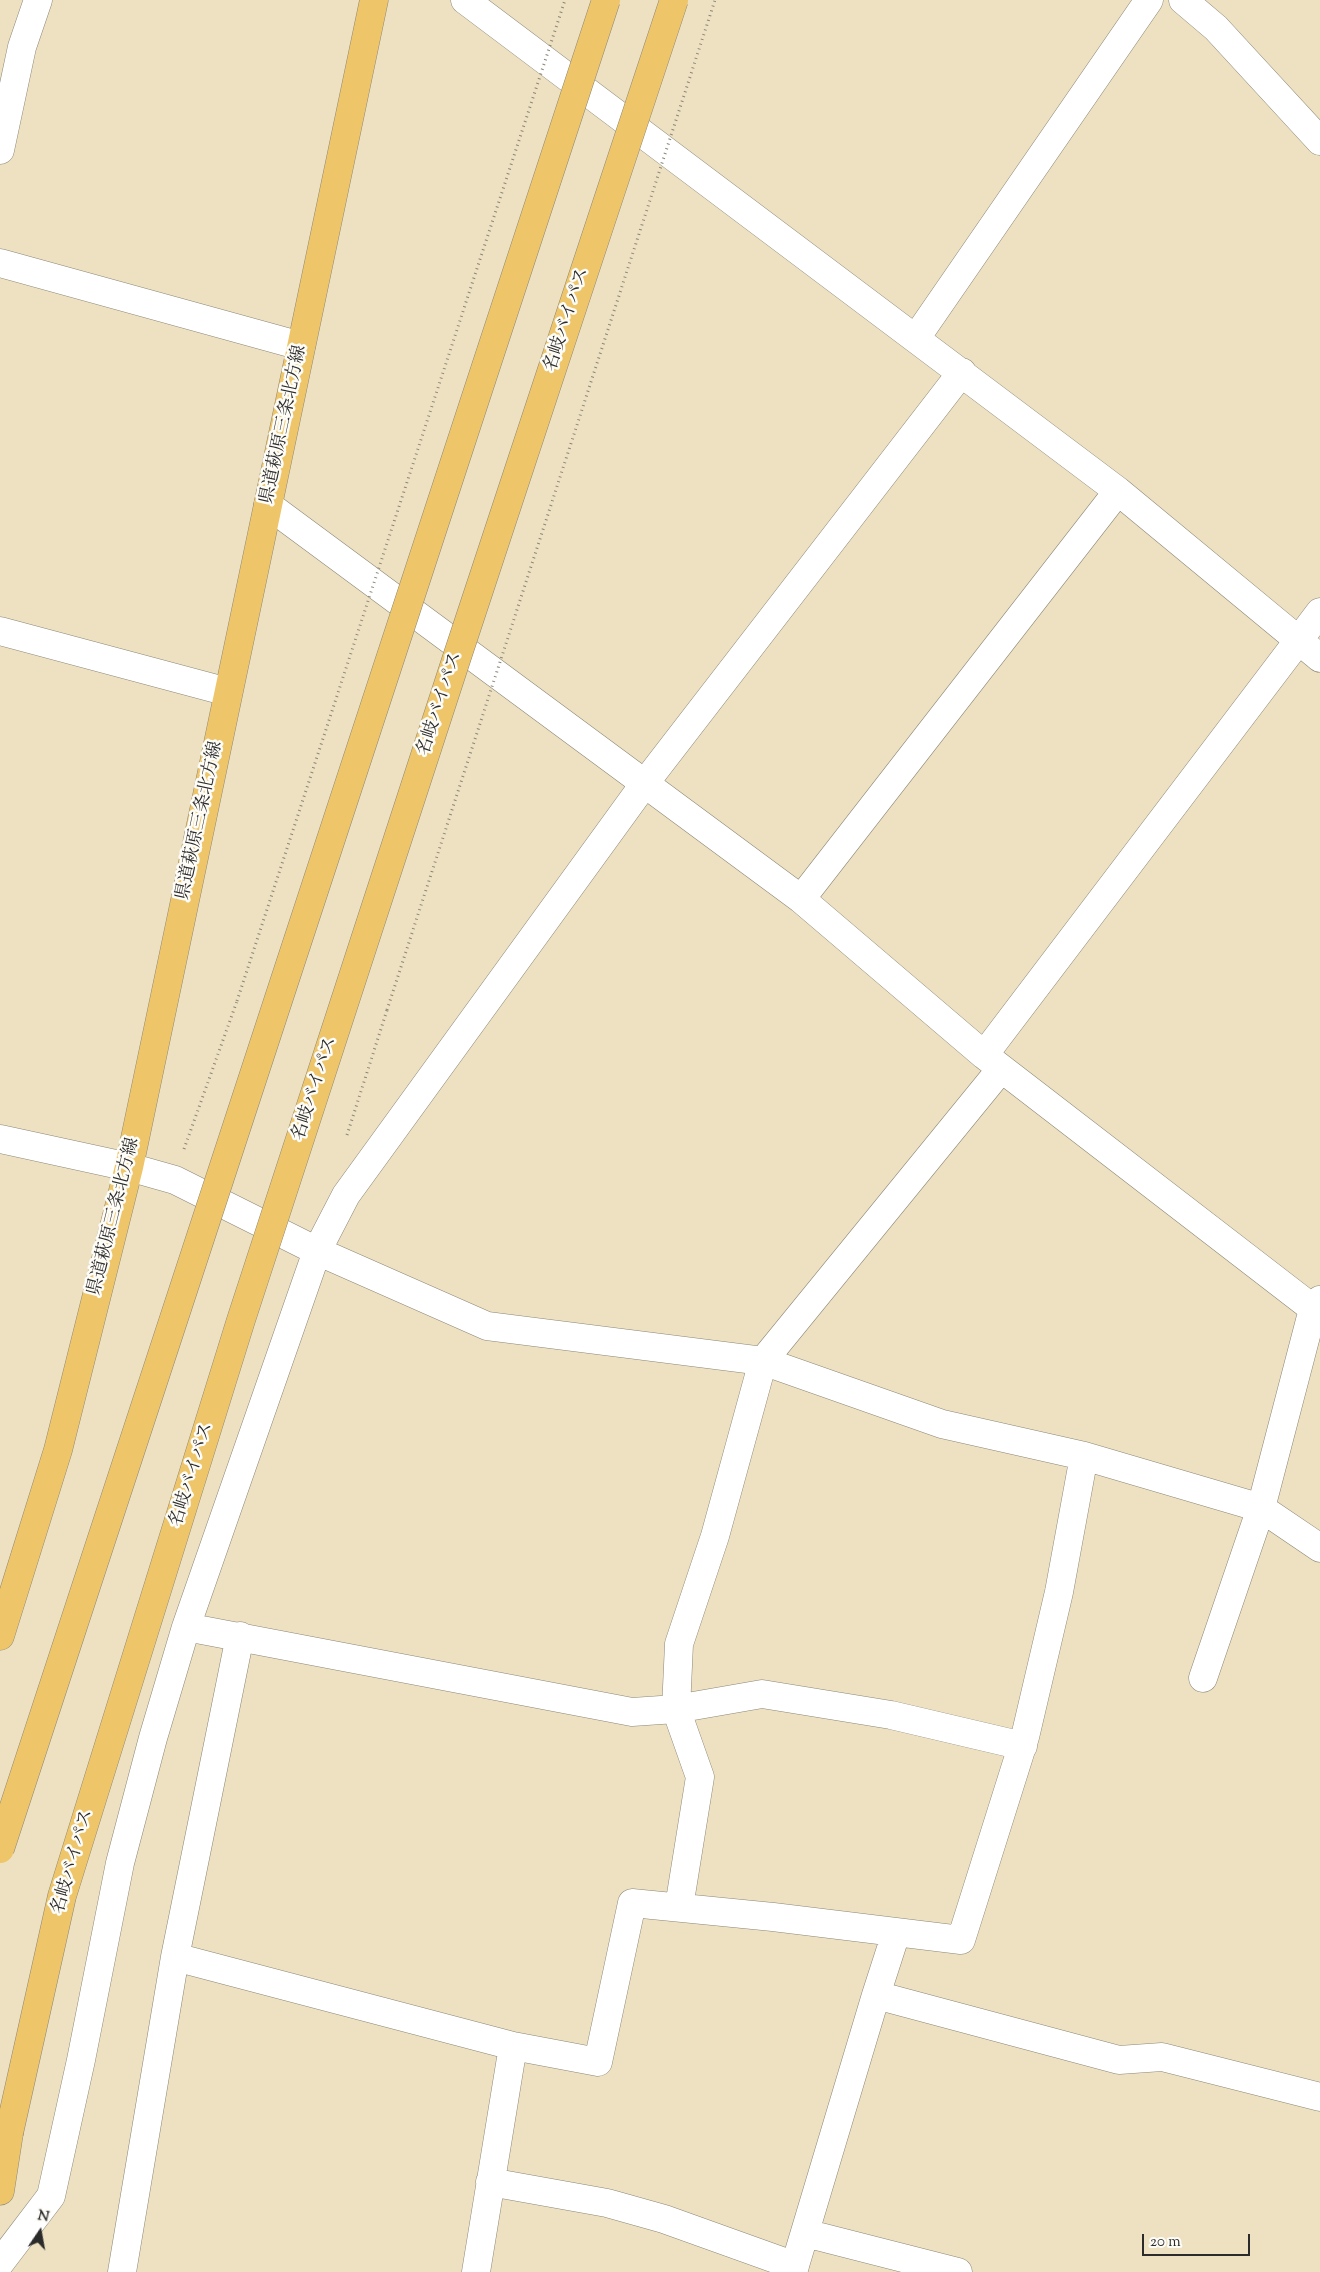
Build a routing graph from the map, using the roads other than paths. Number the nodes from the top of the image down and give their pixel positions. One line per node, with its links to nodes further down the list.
1 (38, 0): 9 (street)
2 (374, 0): 12 (main road, 県道萩原三条北方線)
3 (465, 0): 11 (street)
4 (606, 0): 37 (main road, bridge)
5 (674, 0): 45 (main road, 名岐バイパス, bridge)
6 (1149, 0): 11 (street)
7 (1183, 0): 8 (street)
8 (1320, 141)
9 (0, 150)
10 (0, 262): 12 (street)
11 (916, 338): 13 (street)
12 (301, 346): 15 (main road, 県道萩原三条北方線)
13 (962, 372): 14 (street); 20 (street)
14 (1118, 491): 18 (street); 21 (street)
15 (268, 505): 19 (main road, 県道萩原三条北方線); 20 (street)
16 (1320, 612): 18 (street)
17 (0, 631): 19 (street)
18 (1310, 650): 22 (street)
19 (228, 692): 24 (main road, 県道萩原三条北方線)
20 (645, 783): 21 (street); 25 (street)
21 (801, 899): 22 (street)
22 (993, 1062): 26 (street); 27 (street)
23 (0, 1139): 24 (street)
24 (129, 1167): 25 (street); 32 (main road, 県道萩原三条北方線)
25 (316, 1251): 27 (street); 31 (street)
26 (1318, 1308): 29 (street)
27 (763, 1361): 28 (street); 35 (street)
28 (1084, 1456): 29 (street); 36 (street)
29 (1261, 1508): 30 (street); 34 (street)
30 (1320, 1548)
31 (186, 1627): 33 (street); 47 (street)
32 (0, 1636)
33 (240, 1636): 35 (street); 40 (street)
34 (1203, 1678)
35 (676, 1709): 36 (street); 38 (street)
36 (1023, 1746): 39 (street)
37 (0, 1849)
38 (679, 1907): 39 (street); 42 (street)
39 (896, 1932): 41 (street)
40 (175, 1957): 42 (street); 49 (street)
41 (876, 1995): 43 (street); 46 (street)
42 (513, 2046): 44 (street)
43 (1320, 2097)
44 (490, 2182): 48 (street); 50 (street)
45 (0, 2191)
46 (805, 2233): 48 (street); 51 (street)
47 (0, 2263)
48 (794, 2269)
49 (122, 2272)
50 (476, 2272)
51 (958, 2272)

